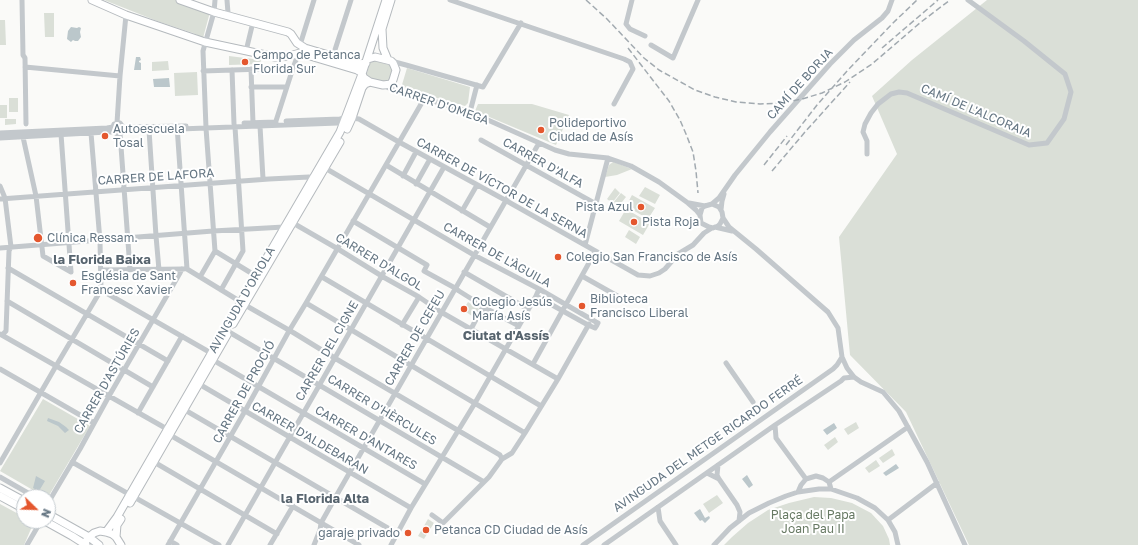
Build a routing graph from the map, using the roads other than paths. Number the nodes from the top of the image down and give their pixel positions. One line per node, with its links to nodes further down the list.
1 (22, 0): 30 (street)
2 (92, 0): 16 (main road)
3 (180, 0): 15 (main road)
4 (215, 0): 15 (street)
5 (227, 0): 17 (street)
6 (314, 0): 20 (street)
7 (351, 0): 27 (street)
8 (386, 0): 28 (main road, AVINGUDA D'ORIOLA)
9 (391, 0): 29 (main road)
10 (450, 0): 19 (street)
11 (632, 0): 22 (street)
12 (698, 0): 24 (street)
13 (892, 0): 83 (street, CAMÍ DE BORJA)
14 (968, 0): 66 (street, CAMÍ DE L'ALCORAIA)
15 (214, 12): 17 (main road); 23 (street)
16 (126, 15): 23 (main road); 36 (street)
17 (232, 16): 18 (main road)
18 (252, 22): 21 (main road); 26 (street)
19 (521, 23): 38 (street); 43 (street)
20 (304, 32): 21 (street); 25 (street)
21 (291, 34): 25 (main road)
22 (645, 36)
23 (205, 42): 26 (main road); 34 (street)
24 (651, 45)
25 (299, 50): 26 (main road); 27 (main road); 31 (street); 35 (main road)
26 (246, 52)
27 (333, 56): 28 (main road)
28 (367, 61): 29 (main road); 35 (main road, AVINGUDA D'ORIOLA)
29 (389, 61): 38 (street); 39 (main road, CARRER D'OMEGA)
30 (25, 67): 36 (street); 47 (street)
31 (293, 68): 32 (street); 41 (street)
32 (251, 69): 33 (street); 40 (street)
33 (232, 70): 34 (street); 49 (street)
34 (203, 71): 51 (street)
35 (362, 74): 37 (main road, CARRER D'OMEGA); 45 (main road, AVINGUDA D'ORIOLA)
36 (120, 76): 54 (street)
37 (370, 82): 39 (main road, CARRER D'OMEGA); 45 (main road, AVINGUDA D'ORIOLA)
38 (477, 85): 44 (street)
39 (383, 86): 42 (street, CARRER D'OMEGA)
40 (251, 87): 41 (street); 46 (street)
41 (286, 87): 48 (street)
42 (424, 99): 44 (street, CARRER D'OMEGA); 63 (street, CARRER DE PROCIÓ)
43 (614, 104)
44 (470, 112): 64 (street, CARRER D'OMEGA)
45 (348, 118): 48 (street); 50 (main road, AVINGUDA D'ORIOLA); 63 (street, CARRER DE VÍCTOR DE LA SERNA); 72 (main road, AVINGUDA D'ORIOLA)
46 (253, 123): 48 (street); 49 (street)
47 (26, 124)
48 (275, 124): 50 (street); 52 (street)
49 (235, 125): 51 (street); 52 (street); 76 (street)
50 (340, 125): 75 (main road, AVINGUDA D'ORIOLA)
51 (206, 126): 53 (street); 77 (street)
52 (260, 126): 74 (street)
53 (177, 128): 54 (street); 55 (street); 79 (street)
54 (118, 130): 55 (street); 56 (street); 58 (street); 84 (street)
55 (149, 130): 82 (street)
56 (29, 131): 57 (street); 60 (street)
57 (0, 133)
58 (91, 133): 59 (street); 85 (street)
59 (61, 134): 60 (street); 87 (street)
60 (24, 137): 61 (street); 89 (street)
61 (0, 138)
62 (481, 140): 69 (street, CARRER D'ALFA)
63 (399, 142): 65 (street, CARRER DE VÍCTOR DE LA SERNA); 70 (street, CARRER DE PROCIÓ)
64 (539, 143): 67 (street, CARRER D'OMEGA); 69 (street, CARRER DE CEFEU)
65 (416, 152): 68 (street, CARRER DE VÍCTOR DE LA SERNA); 73 (street)
66 (867, 154)
67 (608, 158): 92 (street, CARRER D'OMEGA); 93 (street)
68 (430, 159): 71 (street, CARRER DE VÍCTOR DE LA SERNA); 78 (street)
69 (526, 165): 91 (street, CARRER DE CEFEU); 93 (street, CARRER D'ALFA)
70 (386, 166): 73 (street); 88 (street, CARRER DE PROCIÓ)
71 (444, 167): 80 (street, CARRER DE VÍCTOR DE LA SERNA); 86 (street, CARRER DEL CIGNE)
72 (325, 168): 88 (street, CARRER DE L'ÀGUILA); 103 (main road, AVINGUDA D'ORIOLA)
73 (402, 176): 78 (street)
74 (263, 179): 75 (street, CARRER DE LAFORA); 76 (street, CARRER DE LAFORA)
75 (313, 179): 104 (main road, AVINGUDA D'ORIOLA)
76 (238, 181): 77 (street, CARRER DE LAFORA); 107 (street)
77 (210, 183): 79 (street, CARRER DE LAFORA); 108 (street)
78 (416, 184): 86 (street)
79 (181, 185): 82 (street, CARRER DE LAFORA); 110 (street)
80 (477, 185): 91 (street, CARRER DE VÍCTOR DE LA SERNA); 97 (street)
81 (0, 186): 90 (street)
82 (153, 188): 84 (street, CARRER DE LAFORA); 111 (street)
83 (726, 188): 94 (street, CAMÍ DE BORJA); 96 (street, CAMÍ DE BORJA)
84 (124, 189): 85 (street, CARRER DE LAFORA); 112 (street)
85 (96, 192): 87 (street, CARRER DE LAFORA); 114 (street)
86 (430, 192): 97 (street); 100 (street, CARRER DEL CIGNE)
87 (65, 194): 89 (street, CARRER DE LAFORA); 115 (street)
88 (369, 194): 100 (street, CARRER DE L'ÀGUILA); 101 (street, CARRER DE PROCIÓ)
89 (36, 196): 90 (street, CARRER DE LAFORA); 116 (street)
90 (3, 198): 118 (street)
91 (505, 200): 105 (street, CARRER DE CEFEU); 117 (street, CARRER DE VÍCTOR DE LA SERNA)
92 (688, 202): 95 (street); 98 (street)
93 (596, 204): 117 (street)
94 (712, 204): 95 (street); 96 (street)
95 (705, 206): 98 (street)
96 (721, 210): 99 (street)
97 (462, 211): 105 (street)
98 (700, 215): 102 (street)
99 (723, 218): 106 (street); 109 (street)
100 (414, 220): 120 (street, CARRER DEL CIGNE); 124 (street, CARRER DE L'ÀGUILA)
101 (353, 221): 120 (street); 121 (street, CARRER DE PROCIÓ)
102 (702, 222): 106 (street); 113 (street)
103 (293, 223): 121 (street, CARRER D'ALGOL); 145 (main road, AVINGUDA D'ORIOLA)
104 (284, 227): 107 (street); 132 (main road, AVINGUDA D'ORIOLA)
105 (490, 227): 124 (street, CARRER DE CEFEU)
106 (713, 228): 109 (street); 113 (street)
107 (242, 230): 108 (street); 125 (street)
108 (214, 231): 110 (street); 122 (street)
109 (735, 232): 170 (street)
110 (185, 234): 111 (street); 128 (street)
111 (156, 236): 112 (street); 130 (street)
112 (127, 238): 114 (street); 127 (street)
113 (699, 238): 123 (street, CARRER DE VÍCTOR DE LA SERNA)
114 (100, 241): 115 (street); 129 (street)
115 (68, 243): 116 (street); 116 (street)
116 (41, 245): 118 (street)
117 (585, 245): 123 (street, CARRER DE VÍCTOR DE LA SERNA)
118 (11, 247): 119 (street); 126 (street)
119 (0, 248)
120 (398, 248): 133 (street, CARRER DEL CIGNE); 137 (street)
121 (338, 249): 133 (street, CARRER D'ALGOL); 136 (street, CARRER DE PROCIÓ)
122 (215, 251): 125 (street); 135 (street)
123 (595, 252): 134 (street)
124 (474, 255): 131 (street, CARRER DE CEFEU); 138 (street, CARRER DE L'ÀGUILA)
125 (236, 264): 132 (street); 140 (street)
126 (8, 268): 144 (street); 153 (street)
127 (130, 269): 129 (street); 130 (street)
128 (184, 269): 130 (street); 135 (street); 155 (street, CARRER D'ASTÚRIES)
129 (101, 270): 139 (street)
130 (159, 270)
131 (464, 272): 137 (street, CARRER DE CEFEU); 149 (street)
132 (256, 276): 145 (main road, AVINGUDA D'ORIOLA)
133 (382, 276): 142 (street, CARRER D'ALGOL); 147 (street, CARRER DEL CIGNE)
134 (582, 276): 143 (street); 148 (street)
135 (200, 277): 140 (street)
136 (322, 277): 146 (street, CARRER DE PROCIÓ); 147 (street)
137 (455, 288): 150 (street); 151 (street, CARRER DE CEFEU)
138 (539, 289): 141 (street); 148 (street, CARRER DE L'ÀGUILA)
139 (101, 290): 153 (street); 155 (street, CARRER D'ANTARES)
140 (221, 290): 145 (street)
141 (536, 296): 149 (street); 152 (street, CARRER DE L'ÀGUILA)
142 (419, 298): 151 (street, CARRER D'ALGOL); 156 (street)
143 (621, 298)
144 (7, 301): 163 (street); 166 (street)
145 (243, 303): 161 (street); 162 (main road, AVINGUDA D'ORIOLA); 169 (main road, AVINGUDA D'ORIOLA)
146 (306, 303): 160 (street); 161 (street, CARRER DE PROCIÓ)
147 (366, 303): 156 (street); 160 (street, CARRER DEL CIGNE)
148 (566, 305): 152 (street); 154 (street, CARRER DE L'ÀGUILA)
149 (528, 309): 158 (street)
150 (491, 311): 158 (street); 159 (street)
151 (441, 312): 159 (street, CARRER D'ALGOL); 165 (street, CARRER DE CEFEU)
152 (562, 312): 157 (street, CARRER DE L'ÀGUILA); 175 (street)
153 (86, 314): 166 (street); 167 (street)
154 (588, 318): 157 (street); 157 (street)
155 (153, 320): 164 (street, CARRER D'ANTARES); 167 (street, CARRER D'ASTÚRIES)
156 (402, 325): 165 (street)
157 (588, 325): 182 (street)
158 (519, 326): 168 (street)
159 (471, 329): 168 (street, CARRER D'ALGOL)
160 (351, 330): 172 (street, CARRER DEL CIGNE); 176 (street)
161 (289, 331): 171 (street, CARRER DE PROCIÓ); 172 (street)
162 (229, 332): 169 (main road, AVINGUDA D'ORIOLA); 171 (street, CARRER D'HÈRCULES)
163 (1, 335): 177 (street)
164 (182, 336): 169 (street, CARRER D'ANTARES); 173 (street)
165 (426, 338): 176 (street, CARRER DE CEFEU); 180 (street)
166 (71, 340): 177 (street); 179 (street)
167 (139, 345): 173 (street); 179 (street, CARRER D'ASTÚRIES)
168 (506, 348): 175 (street, CARRER D'ALGOL); 180 (street)
169 (212, 357): 183 (main road, AVINGUDA D'ORIOLA); 185 (street, CARRER D'ANTARES); 202 (main road, AVINGUDA D'ORIOLA)
170 (842, 357): 181 (street); 268 (street, AVINGUDA DEL METGE RICARDO FERRÉ)
171 (274, 358): 184 (street, CARRER D'HÈRCULES); 185 (street, CARRER DE PROCIÓ)
172 (335, 358): 184 (street, CARRER DEL CIGNE); 188 (street)
173 (168, 361): 186 (street)
174 (726, 363): 190 (street)
175 (533, 364): 182 (street, CARRER D'ALGOL)
176 (411, 365): 188 (street, CARRER DE CEFEU); 191 (street)
177 (56, 366): 187 (street); 189 (street)
178 (0, 369): 187 (street)
179 (124, 370): 186 (street); 189 (street, CARRER D'ASTÚRIES)
180 (490, 376): 191 (street); 192 (street)
181 (854, 377): 199 (street, AVINGUDA DEL METGE RICARDO FERRÉ); 200 (street)
182 (558, 379): 192 (street)
183 (199, 384): 193 (main road, AVINGUDA D'ORIOLA); 194 (street, CARRER D'ALDEBARAN)
184 (319, 385): 196 (street, CARRER DEL CIGNE); 197 (street, CARRER D'HÈRCULES)
185 (258, 386): 194 (street, CARRER DE PROCIÓ); 196 (street, CARRER D'ANTARES)
186 (153, 387): 195 (street)
187 (40, 392): 198 (street); 213 (street)
188 (394, 394): 197 (street, CARRER DE CEFEU); 201 (street)
189 (109, 396): 195 (street); 198 (street, CARRER D'ASTÚRIES)
190 (753, 402)
191 (475, 403): 201 (street); 203 (street)
192 (542, 406): 203 (street)
193 (185, 410): 202 (main road, AVINGUDA D'ORIOLA); 204 (street)
194 (245, 411): 204 (street, CARRER DE PROCIÓ); 205 (street, CARRER D'ALDEBARAN)
195 (138, 413): 202 (street)
196 (303, 413): 205 (street, CARRER DEL CIGNE); 206 (street, CARRER D'ANTARES)
197 (379, 420): 206 (street, CARRER DE CEFEU); 207 (street, CARRER D'HÈRCULES)
198 (94, 423): 210 (street, CARRER D'ASTÚRIES)
199 (775, 425): 214 (street, AVINGUDA DEL METGE RICARDO FERRÉ); 219 (street)
200 (908, 427): 221 (street); 222 (street)
201 (457, 430): 207 (street); 208 (street)
202 (169, 432): 209 (street); 211 (main road, AVINGUDA D'ORIOLA); 231 (main road, AVINGUDA D'ORIOLA)
203 (525, 433): 208 (street)
204 (230, 436): 209 (street, CARRER DE PROCIÓ); 212 (street)
205 (289, 438): 212 (street, CARRER DEL CIGNE); 215 (street, CARRER D'ALDEBARAN)
206 (363, 448): 215 (street, CARRER DE CEFEU); 223 (street, CARRER D'ANTARES)
207 (441, 457): 220 (street, CARRER D'HÈRCULES); 223 (street)
208 (502, 459): 220 (street)
209 (216, 461): 224 (street); 228 (street, CARRER DE PROCIÓ)
210 (72, 462): 227 (street, CARRER D'ASTÚRIES); 231 (street)
211 (154, 462): 228 (street); 231 (main road, AVINGUDA D'ORIOLA)
212 (275, 462): 224 (street, CARRER DEL CIGNE); 234 (street)
213 (0, 463)
214 (718, 465): 216 (street, AVINGUDA DEL METGE RICARDO FERRÉ); 218 (street)
215 (350, 473): 234 (street, CARRER DE CEFEU); 239 (street, CARRER D'ALDEBARAN)
216 (707, 473): 218 (street); 238 (street, AVINGUDA DEL METGE RICARDO FERRÉ)
217 (0, 477): 226 (street)
218 (719, 479): 236 (street)
219 (806, 479): 221 (street); 230 (street)
220 (484, 482): 242 (street)
221 (829, 482): 229 (street)
222 (937, 483): 244 (street); 257 (street)
223 (425, 484): 239 (street)
224 (261, 487): 237 (street); 241 (street, CARRER DEL CIGNE)
225 (0, 488): 233 (main road)
226 (21, 489)
227 (56, 489)
228 (200, 489): 241 (street); 246 (street, CARRER DE PROCIÓ)
229 (831, 490): 230 (street); 244 (street)
230 (798, 492): 240 (street)
231 (132, 495): 246 (street); 250 (main road, AVINGUDA D'ORIOLA); 254 (main road, AVINGUDA D'ORIOLA)
232 (0, 496): 235 (main road)
233 (16, 497)
234 (335, 498): 247 (street, CARRER DE CEFEU); 252 (street)
235 (16, 505)
236 (737, 505): 240 (street); 245 (street)
237 (293, 506): 247 (street); 251 (street)
238 (658, 507): 269 (street, AVINGUDA DEL METGE RICARDO FERRÉ); 270 (street)
239 (411, 508): 252 (street)
240 (749, 513): 245 (street)
241 (245, 515): 251 (street); 263 (street, CARRER DEL CIGNE)
242 (432, 515)
243 (56, 518): 253 (main road)
244 (888, 520): 272 (street)
245 (739, 521): 271 (street)
246 (181, 523): 255 (street, CARRER DE PROCIÓ); 262 (street)
247 (321, 523): 265 (street, CARRER DE CEFEU); 266 (street)
248 (56, 527): 256 (main road)
249 (36, 529): 258 (street)
250 (106, 532): 253 (main road); 254 (main road)
251 (276, 534): 264 (street)
252 (398, 534): 267 (street)
253 (88, 536): 256 (main road); 259 (main road)
254 (116, 537): 260 (main road)
255 (169, 543): 261 (street)
256 (84, 544)
257 (963, 544)
258 (27, 545)
259 (99, 545)
260 (121, 545)
261 (177, 545)
262 (219, 545)
263 (228, 545)
264 (270, 545)
265 (314, 545)
266 (359, 545)
267 (391, 545)
268 (583, 545)
269 (604, 545)
270 (676, 545)
271 (714, 545)
272 (898, 545)

